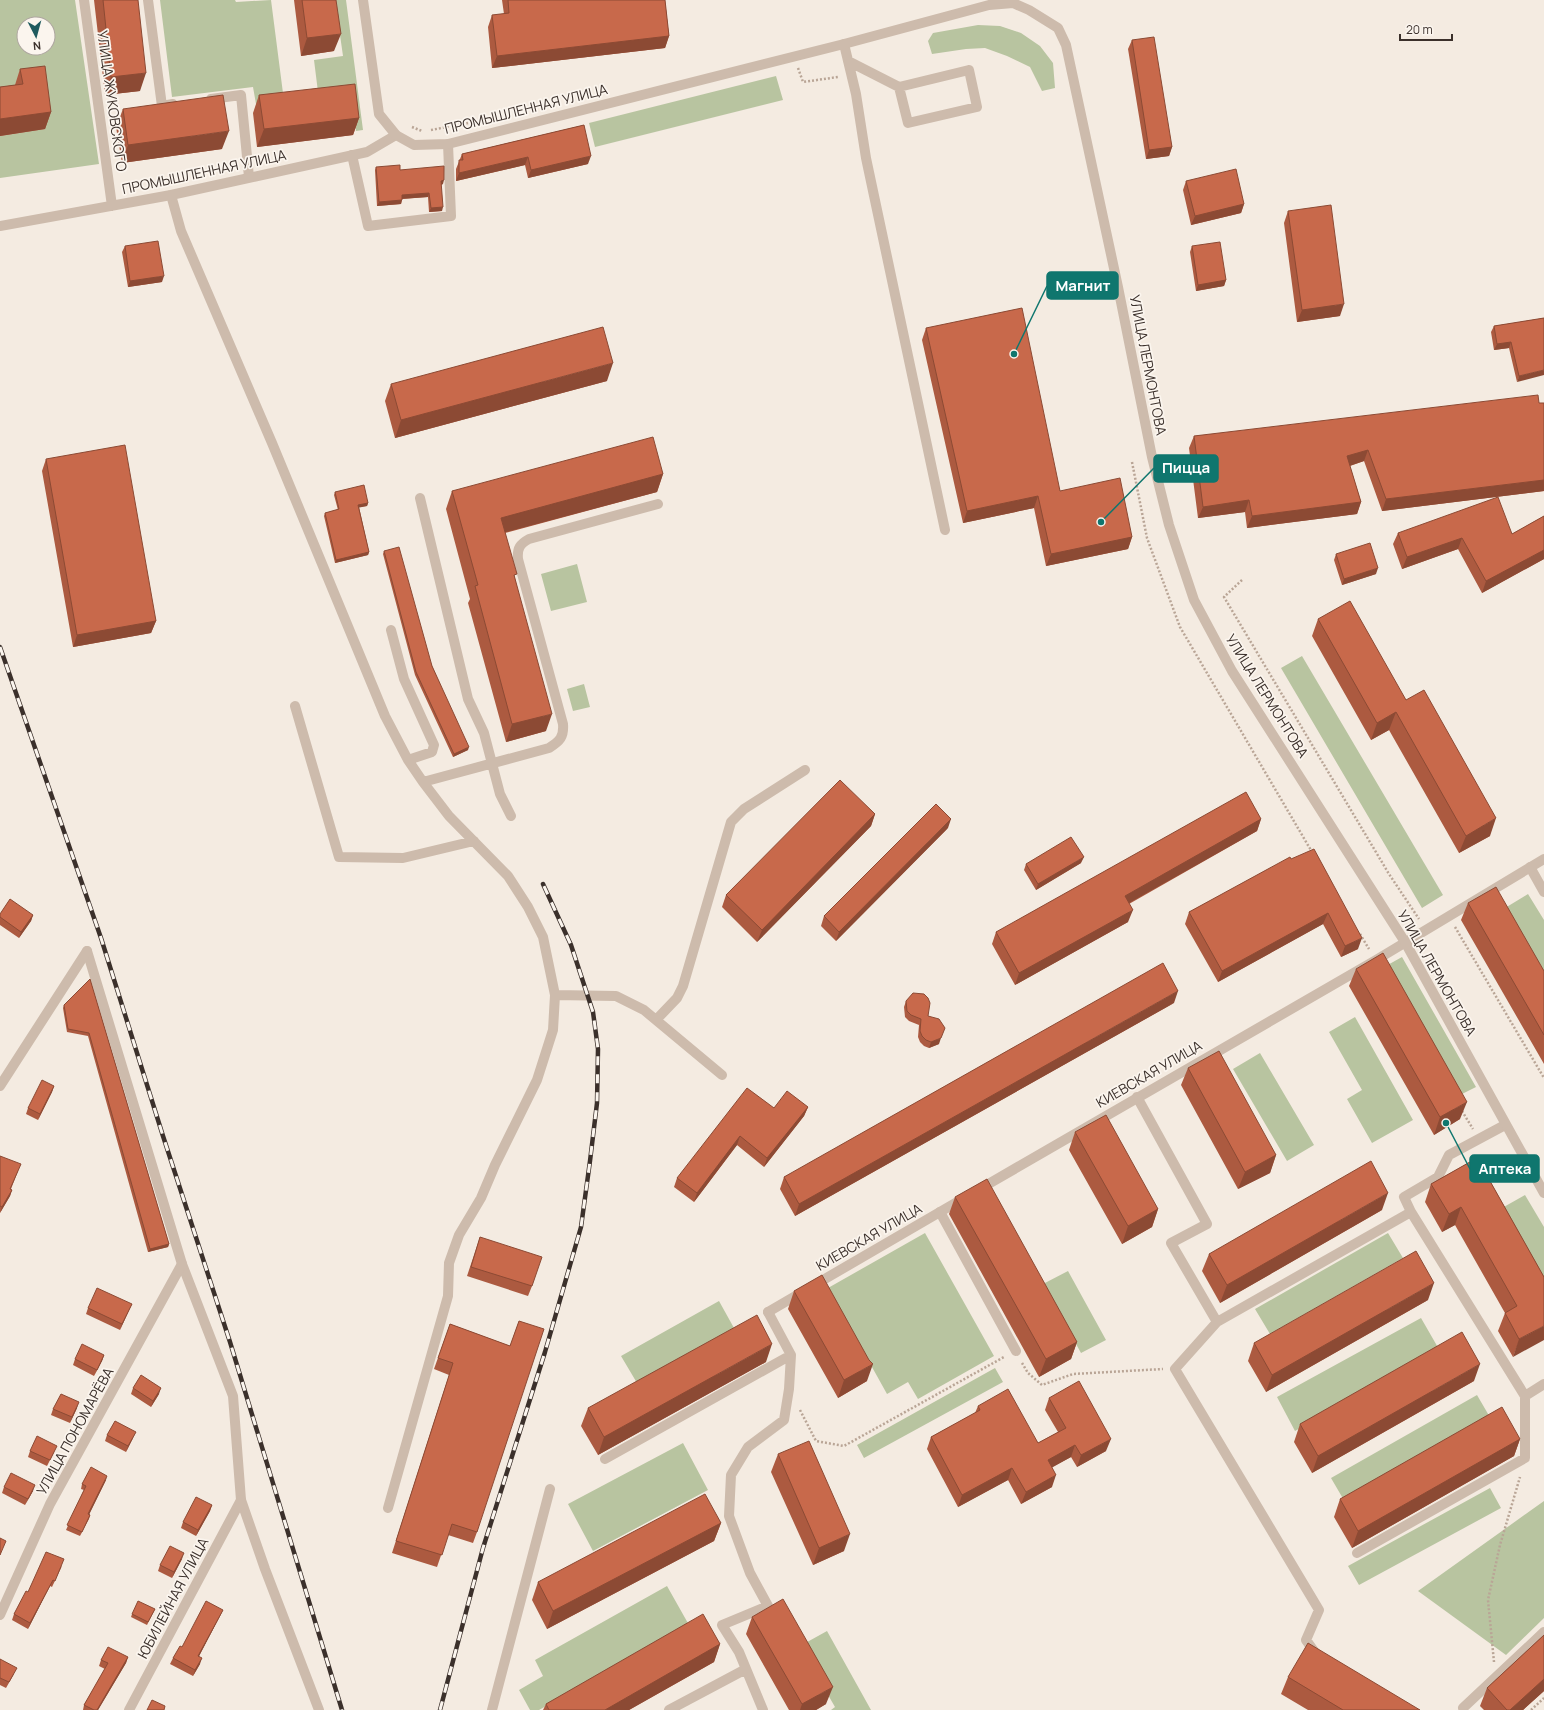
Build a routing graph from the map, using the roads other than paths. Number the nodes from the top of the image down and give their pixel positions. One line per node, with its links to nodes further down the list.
1 (84, 0): 15 (street, УЛИЦА ЖУКОВСКОГО)
2 (148, 0): 9 (street)
3 (363, 0): 10 (street)
4 (989, 5): 5 (street, ПРОМЫШЛЕННАЯ УЛИЦА); 31 (street, УЛИЦА ЛЕРМОНТОВА)
5 (844, 44): 6 (street); 11 (street, ПРОМЫШЛЕННАЯ УЛИЦА)
6 (848, 61): 7 (street); 19 (street)
7 (899, 87): 7 (street)
8 (198, 101): 13 (street)
9 (183, 103)
10 (396, 135): 11 (street, ПРОМЫШЛЕННАЯ УЛИЦА); 12 (street, ПРОМЫШЛЕННАЯ УЛИЦА)
11 (448, 144): 12 (street)
12 (352, 155): 13 (street, ПРОМЫШЛЕННАЯ УЛИЦА)
13 (249, 177): 14 (street, ПРОМЫШЛЕННАЯ УЛИЦА)
14 (171, 195): 15 (street, ПРОМЫШЛЕННАЯ УЛИЦА); 22 (street)
15 (112, 206): 16 (street, ПРОМЫШЛЕННАЯ УЛИЦА)
16 (0, 226)
17 (420, 498): 23 (street)
18 (658, 504): 23 (street)
19 (945, 530)
20 (391, 630): 22 (street)
21 (295, 706): 27 (street)
22 (408, 760): 25 (street)
23 (492, 763): 25 (street); 26 (street)
24 (805, 770): 33 (street)
25 (423, 782): 27 (street)
26 (511, 816)
27 (474, 841): 32 (street)
28 (1544, 859): 29 (street, КИЕВСКАЯ УЛИЦА)
29 (1530, 867): 30 (street); 31 (street, КИЕВСКАЯ УЛИЦА)
30 (1544, 892)
31 (1405, 942): 36 (street, КИЕВСКАЯ УЛИЦА); 37 (street, УЛИЦА ЛЕРМОНТОВА)
32 (555, 995): 33 (street); 50 (street)
33 (656, 1020): 34 (street)
34 (722, 1075)
35 (0, 1086): 41 (street)
36 (1137, 1097): 39 (street, КИЕВСКАЯ УЛИЦА); 42 (street)
37 (1505, 1125): 38 (street, УЛИЦА ЛЕРМОНТОВА); 40 (street)
38 (1544, 1193)
39 (940, 1212): 43 (street); 44 (street, КИЕВСКАЯ УЛИЦА)
40 (1411, 1212): 42 (street); 46 (street)
41 (182, 1264): 49 (street); 52 (street, УЛИЦА ПОНОМАРЁВА)
42 (1216, 1322): 54 (street)
43 (1016, 1351)
44 (791, 1355): 47 (street); 55 (street)
45 (1544, 1384): 46 (street)
46 (1525, 1396): 51 (street)
47 (605, 1459)
48 (550, 1489): 58 (street)
49 (242, 1500): 56 (street, ЮБИЛЕЙНАЯ УЛИЦА); 57 (street)
50 (388, 1508)
51 (1358, 1553)
52 (0, 1615)
53 (1544, 1632): 61 (street)
54 (1326, 1663)
55 (746, 1669): 59 (street); 60 (street)
56 (129, 1710)
57 (319, 1710)
58 (492, 1710)
59 (669, 1710)
60 (763, 1710)
61 (1464, 1710)

